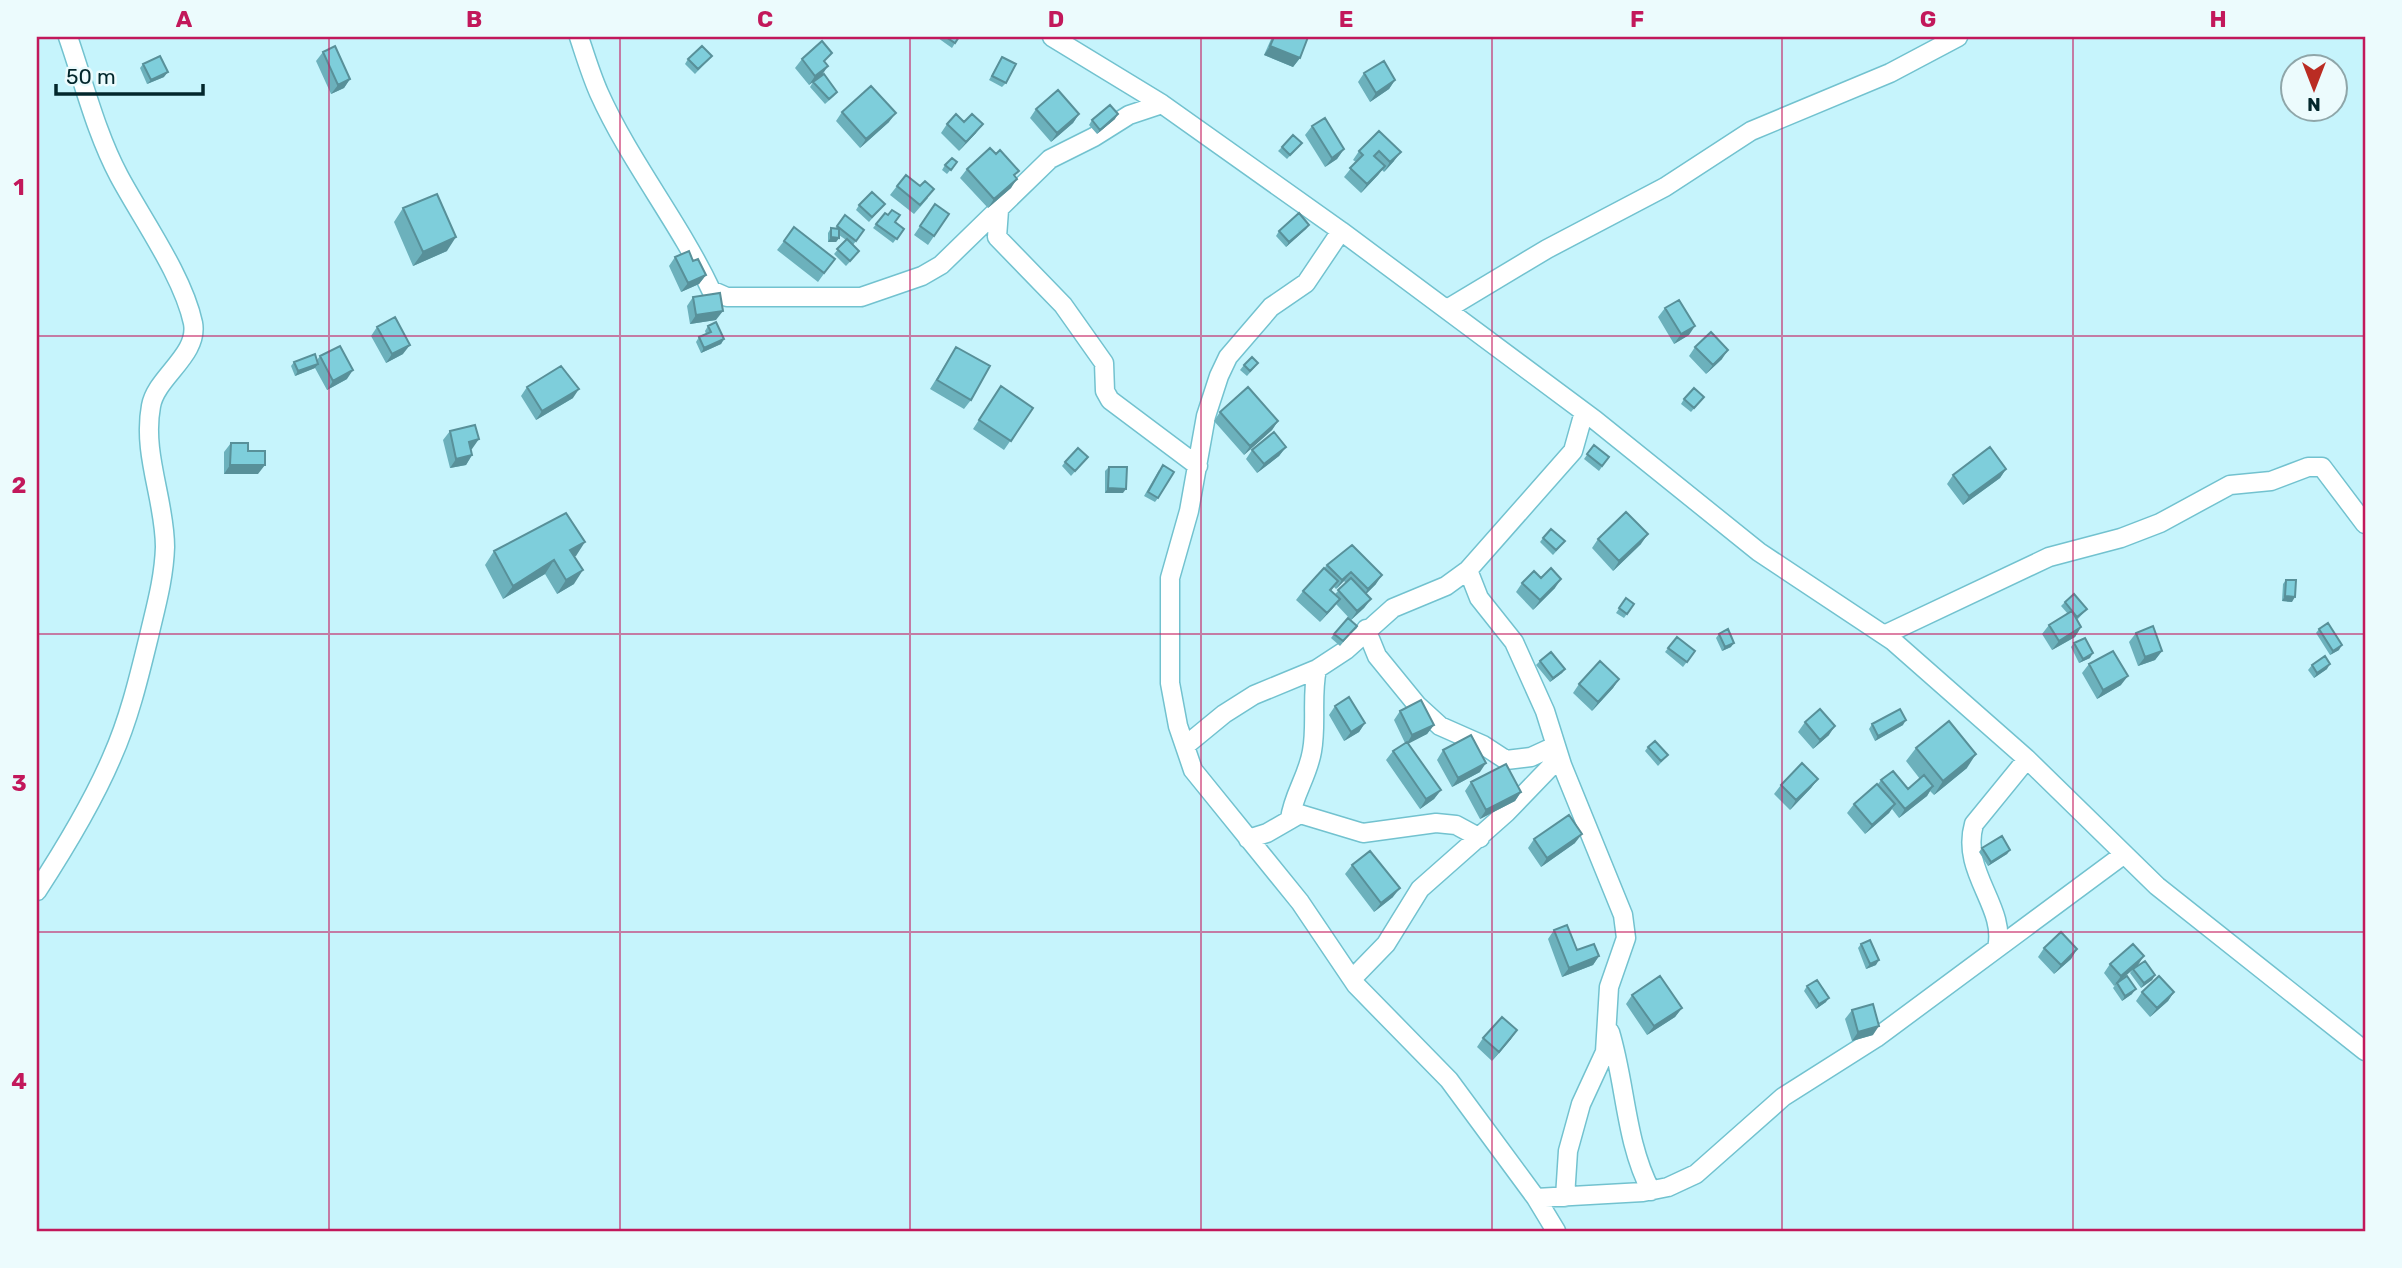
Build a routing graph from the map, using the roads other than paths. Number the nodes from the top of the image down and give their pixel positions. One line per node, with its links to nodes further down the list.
1 (68, 37): 23 (street)
2 (579, 37): 6 (street)
3 (1052, 37): 5 (street)
4 (1958, 37): 8 (street)
5 (1162, 104): 6 (street); 7 (street)
6 (999, 210): 10 (street)
7 (1341, 231): 8 (street); 10 (street)
8 (1447, 309): 9 (street)
9 (1584, 412): 12 (street); 14 (street)
10 (1198, 466): 16 (street)
11 (2365, 524): 14 (street)
12 (1468, 570): 13 (street); 17 (street)
13 (1366, 629): 15 (street); 17 (street)
14 (1884, 635): 18 (street)
15 (1317, 669): 16 (street); 19 (street)
16 (1185, 746): 21 (street)
17 (1557, 752): 20 (street); 26 (street)
18 (2027, 759): 22 (street); 24 (street)
19 (1290, 819): 20 (street); 21 (street)
20 (1480, 838): 25 (street)
21 (1248, 839): 25 (street)
22 (2123, 855): 24 (street); 27 (street)
23 (37, 891)
24 (1997, 948): 28 (street)
25 (1352, 979): 30 (street)
26 (1608, 1026): 28 (street); 29 (street)
27 (2365, 1051)
28 (1651, 1191): 29 (street)
29 (1565, 1197): 30 (street)
30 (1536, 1198): 31 (street)
31 (1556, 1231)

